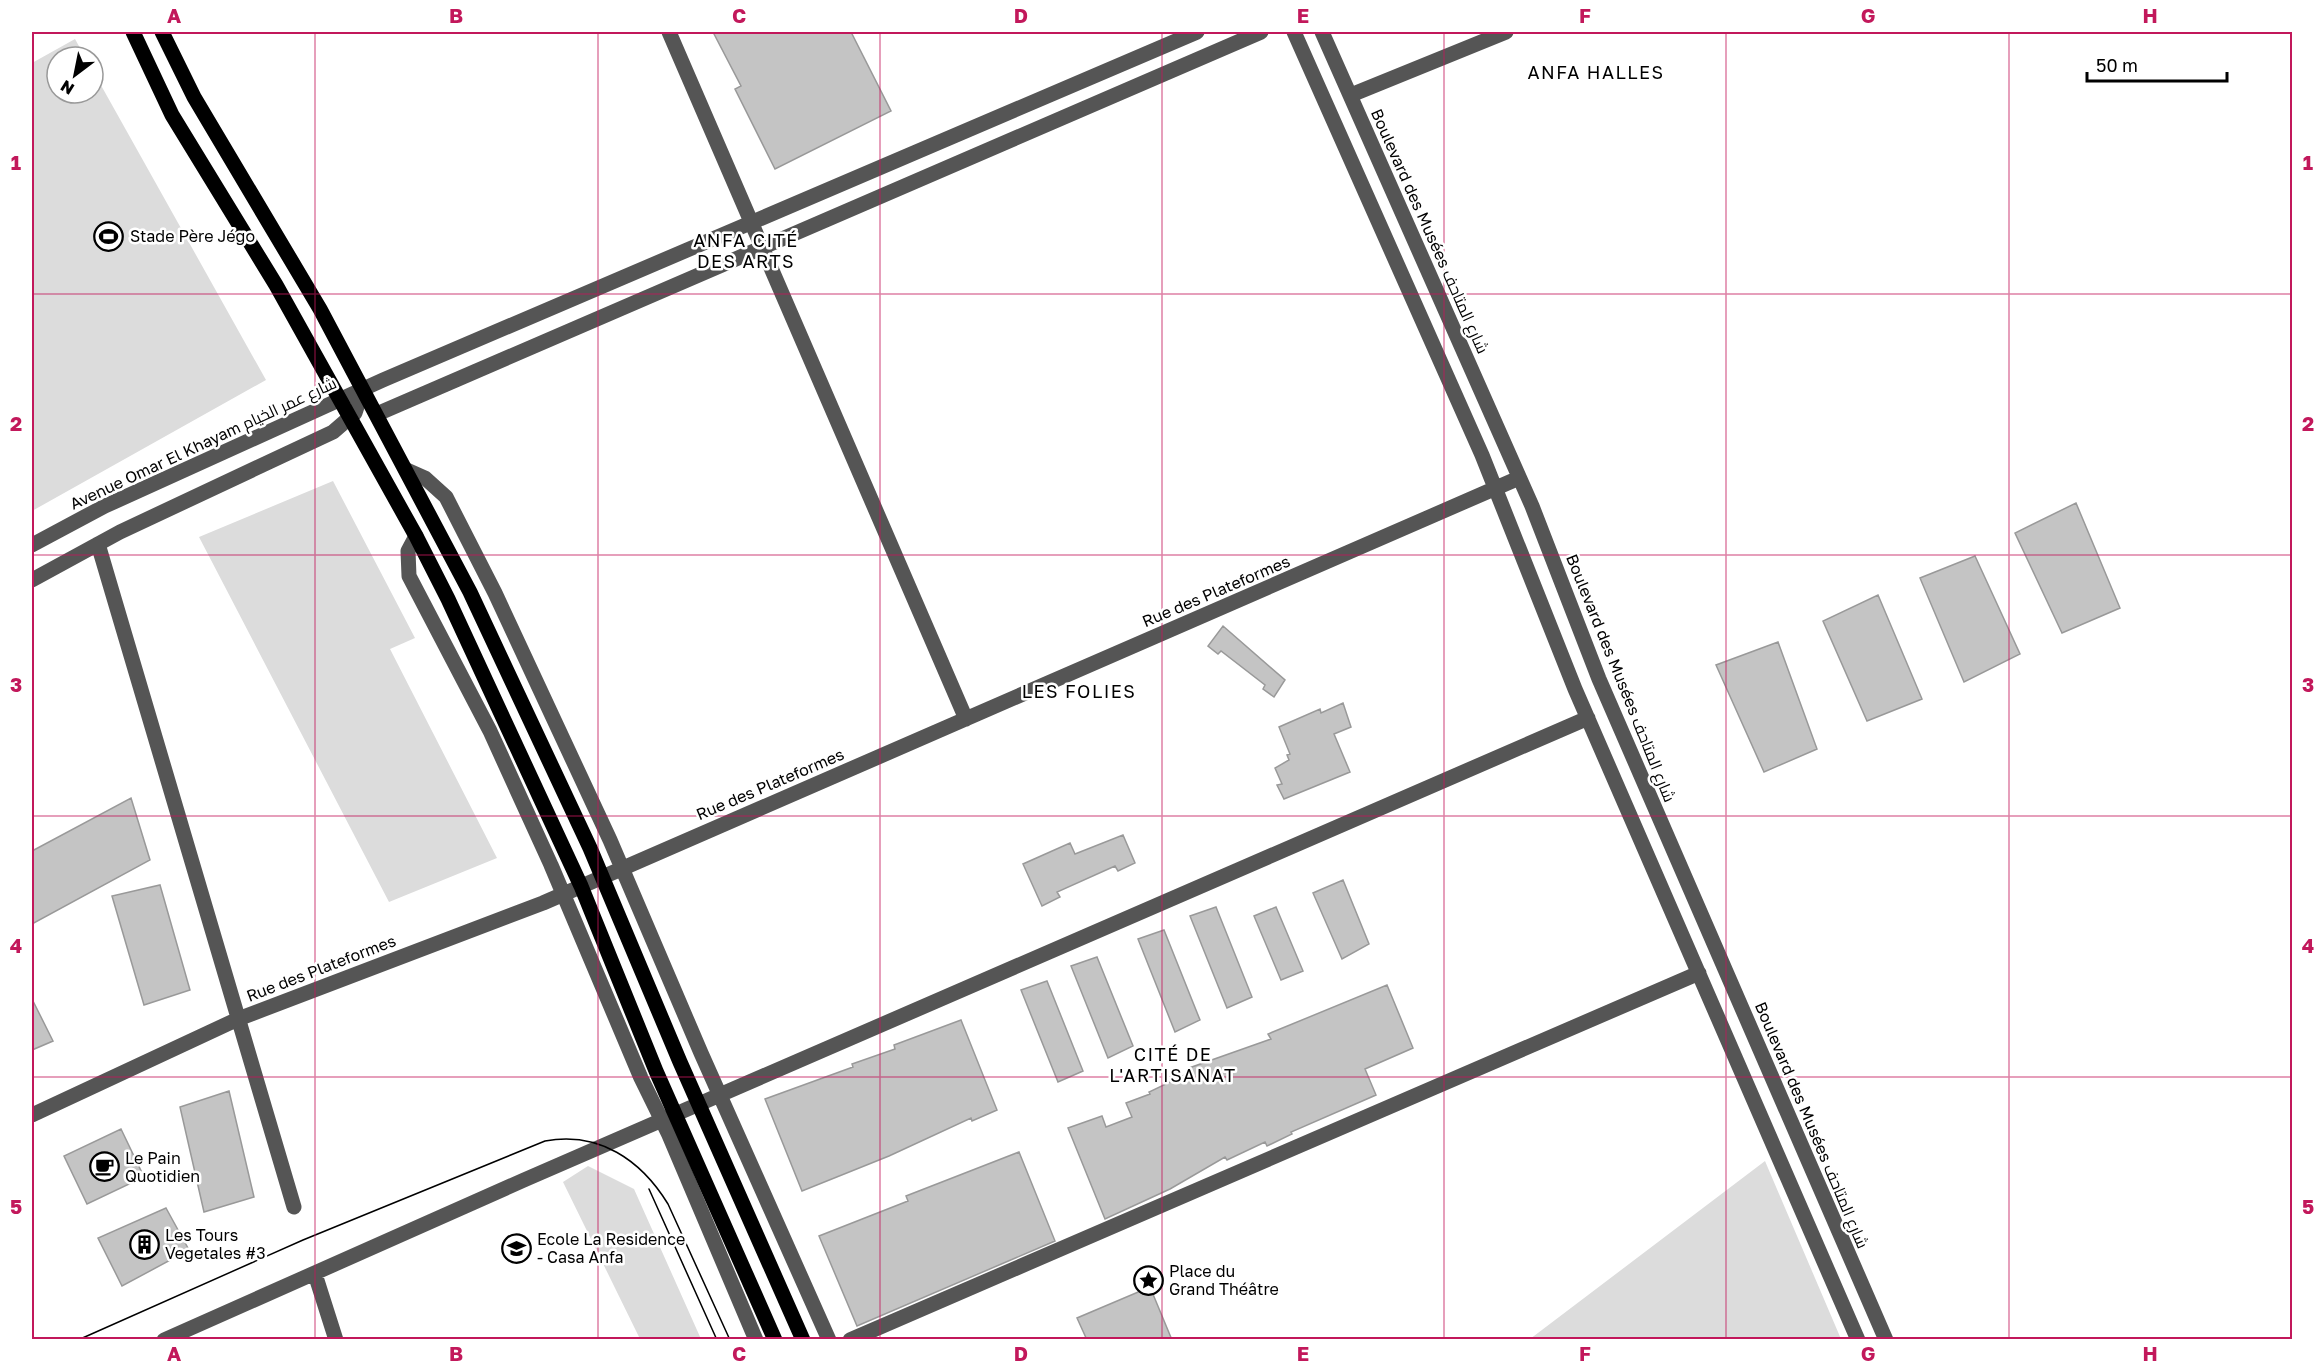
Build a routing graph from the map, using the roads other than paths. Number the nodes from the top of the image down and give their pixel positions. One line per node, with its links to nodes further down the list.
1 (133, 32): 13 (main road)
2 (162, 32): 12 (main road)
3 (669, 32): 10 (street)
4 (1197, 32): 10 (street)
5 (1261, 32): 11 (street)
6 (1294, 32): 18 (street)
7 (1322, 32): 9 (street, Boulevard des Musées شارع المتاحف)
8 (1506, 32): 9 (street)
9 (1351, 95): 17 (street, Boulevard des Musées شارع المتاحف)
10 (751, 223): 11 (street); 12 (street)
11 (762, 248): 14 (street); 23 (street)
12 (363, 389): 13 (street, Avenue Omar El Khayam شارع عمر الخيام); 14 (main road); 15 (street, Avenue Omar El Khayam شارع عمر الخيام)
13 (339, 399): 15 (main road); 21 (street, Avenue Omar El Khayam شارع عمر الخيام)
14 (377, 414): 16 (main road)
15 (350, 420): 19 (main road); 20 (street)
16 (406, 470): 25 (street); 26 (main road)
17 (1519, 478): 18 (street, Rue des Plateformes); 46 (street, Boulevard des Musées شارع المتاحف)
18 (1496, 489): 23 (street, Rue des Plateformes); 24 (street)
19 (416, 536): 27 (main road); 28 (street)
20 (98, 544): 22 (street); 30 (street)
21 (32, 545)
22 (32, 580)
23 (966, 718): 25 (street, Rue des Plateformes)
24 (1588, 718): 29 (street); 31 (street)
25 (622, 868): 26 (street, Rue des Plateformes); 31 (street)
26 (603, 877): 27 (street, Rue des Plateformes); 32 (main road)
27 (581, 886): 28 (street, Rue des Plateformes); 33 (main road)
28 (563, 895): 30 (street, Rue des Plateformes); 35 (street)
29 (1699, 973): 44 (street); 45 (street)
30 (238, 1019): 34 (street, Rue des Plateformes); 36 (street)
31 (722, 1096): 32 (street); 43 (street)
32 (700, 1105): 33 (street); 42 (main road)
33 (677, 1114): 35 (street); 41 (main road)
34 (32, 1116)
35 (661, 1121): 37 (street); 40 (street)
36 (294, 1207)
37 (315, 1274): 38 (street); 39 (street)
38 (164, 1340)
39 (336, 1340)
40 (756, 1340)
41 (775, 1340)
42 (803, 1340)
43 (829, 1340)
44 (850, 1340)
45 (1858, 1340)
46 (1886, 1340)

